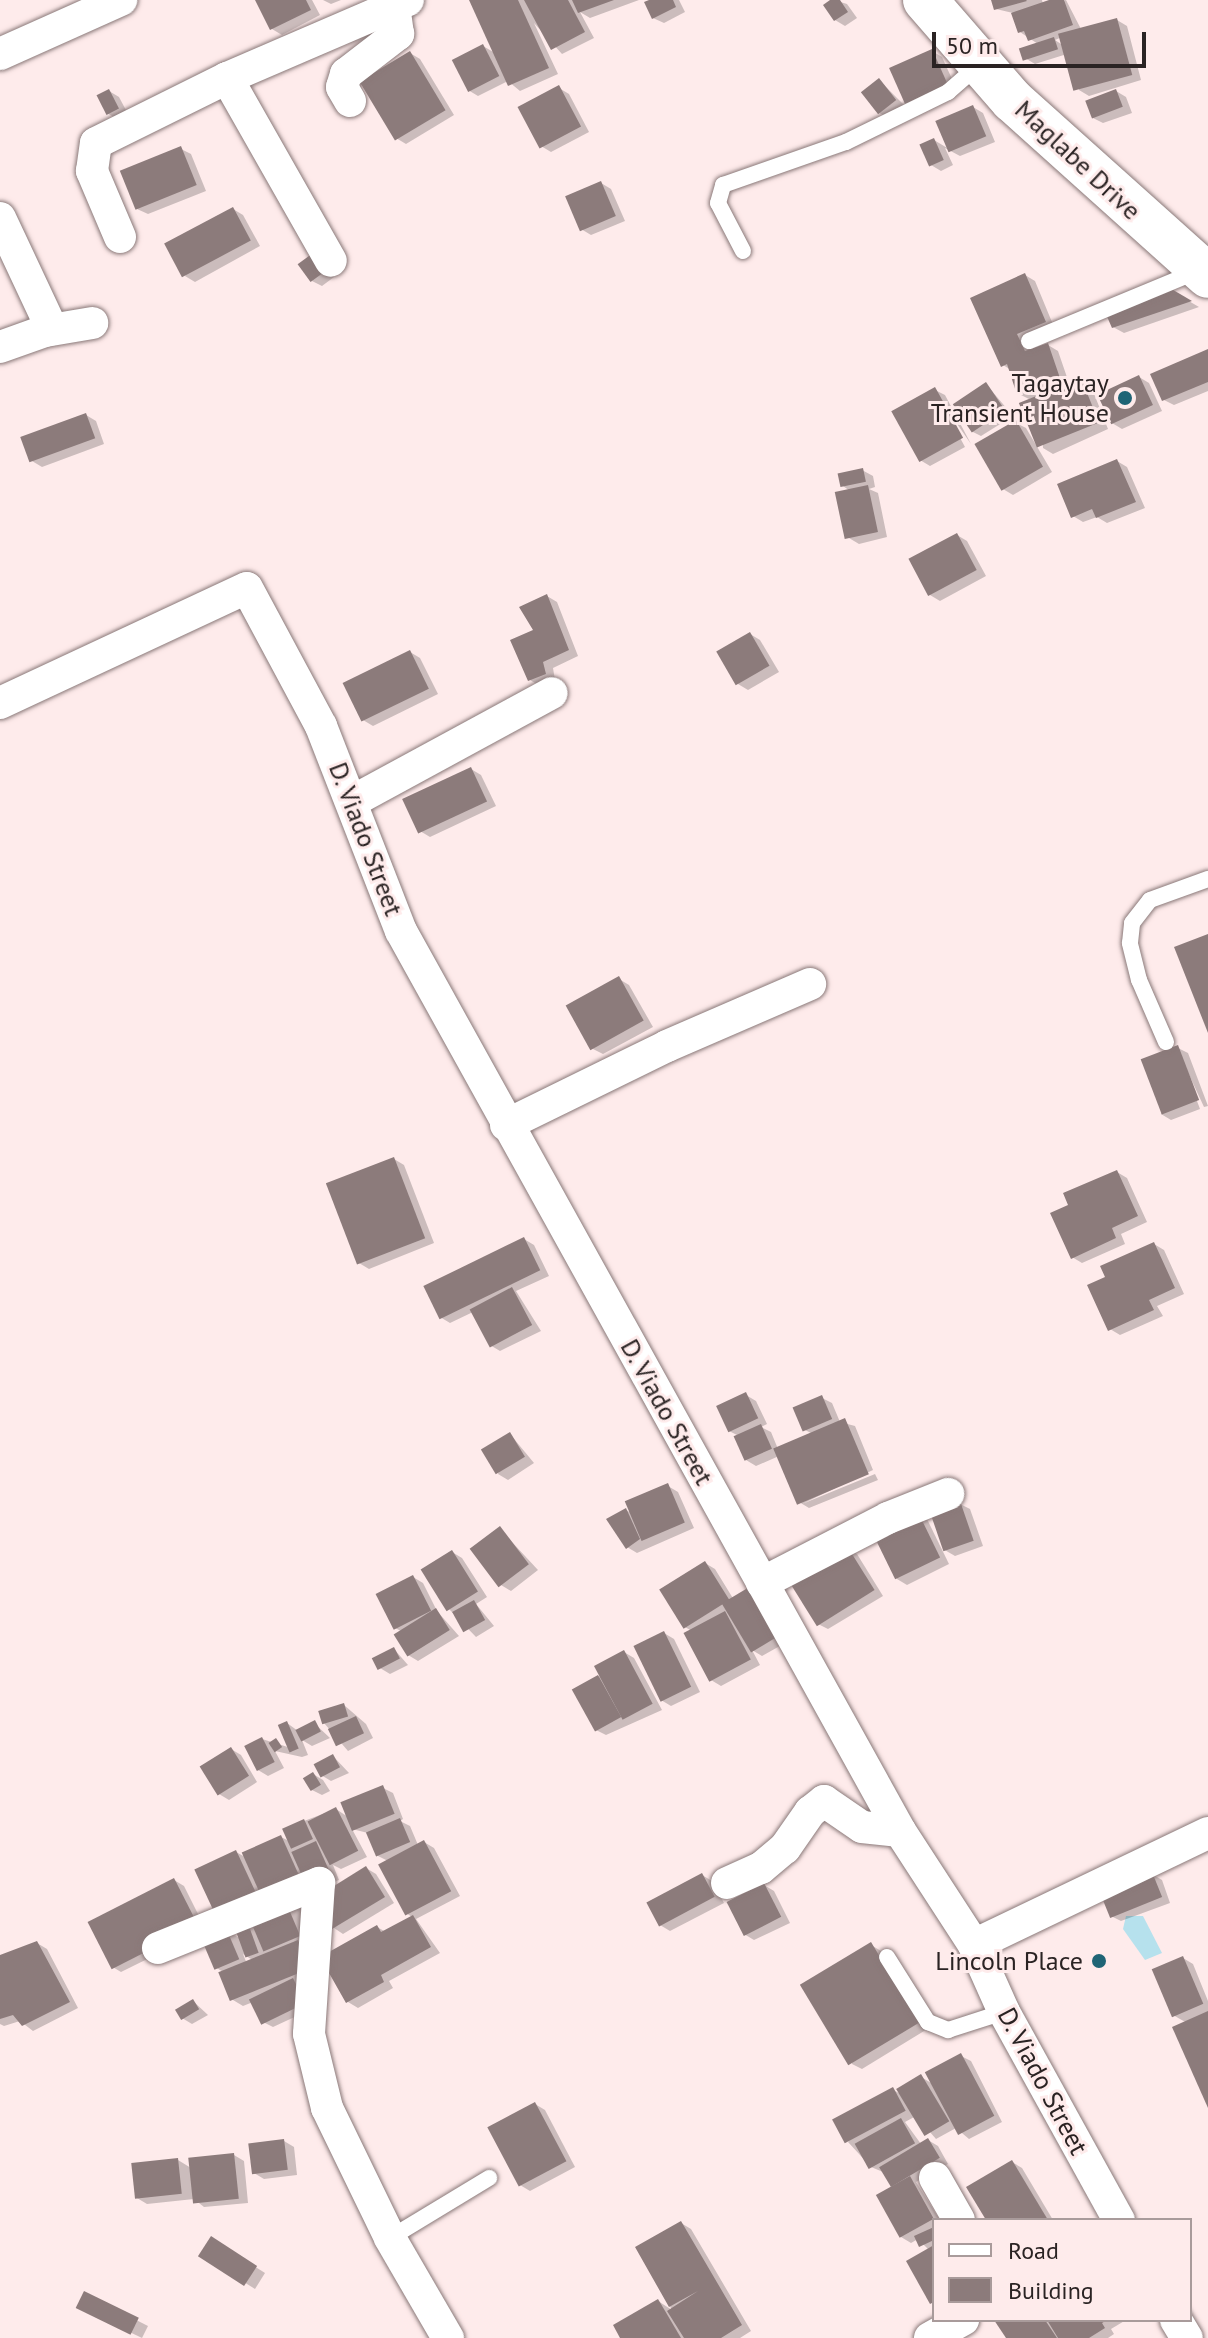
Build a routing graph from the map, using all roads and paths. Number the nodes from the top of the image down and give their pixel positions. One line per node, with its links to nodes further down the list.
1 (121, 0): 4 (street)
2 (925, 0): 5 (main road, Maglabe Drive)
3 (401, 4): 6 (street); 7 (street)
4 (0, 54)
5 (981, 64): 10 (lane); 12 (main road, Maglabe Drive)
6 (227, 78): 9 (street); 11 (street)
7 (350, 101)
8 (0, 218): 14 (street)
9 (120, 237)
10 (743, 251)
11 (331, 261)
12 (1205, 273): 15 (lane)
13 (92, 323): 14 (street)
14 (52, 329): 16 (street)
15 (1029, 341)
16 (0, 347)
17 (552, 693): 19 (street)
18 (0, 703): 19 (street, D. Viado Street)
19 (353, 801): 23 (street, D. Viado Street)
20 (1208, 879): 22 (lane)
21 (810, 984): 23 (street)
22 (1166, 1042)
23 (506, 1125): 25 (street, D. Viado Street)
24 (948, 1494): 25 (street)
25 (762, 1583): 26 (street, D. Viado Street)
26 (900, 1831): 28 (street); 29 (street, D. Viado Street)
27 (1208, 1833): 29 (street)
28 (727, 1883)
29 (974, 1945): 32 (street, D. Viado Street)
30 (158, 1948): 37 (street)
31 (887, 1957): 32 (lane)
32 (1004, 2012): 36 (street, D. Viado Street)
33 (489, 2178): 37 (lane)
34 (935, 2178): 35 (street)
35 (958, 2218)
36 (1118, 2218)
37 (390, 2238): 39 (street)
38 (959, 2322): 40 (street)
39 (448, 2338)
40 (930, 2338)

